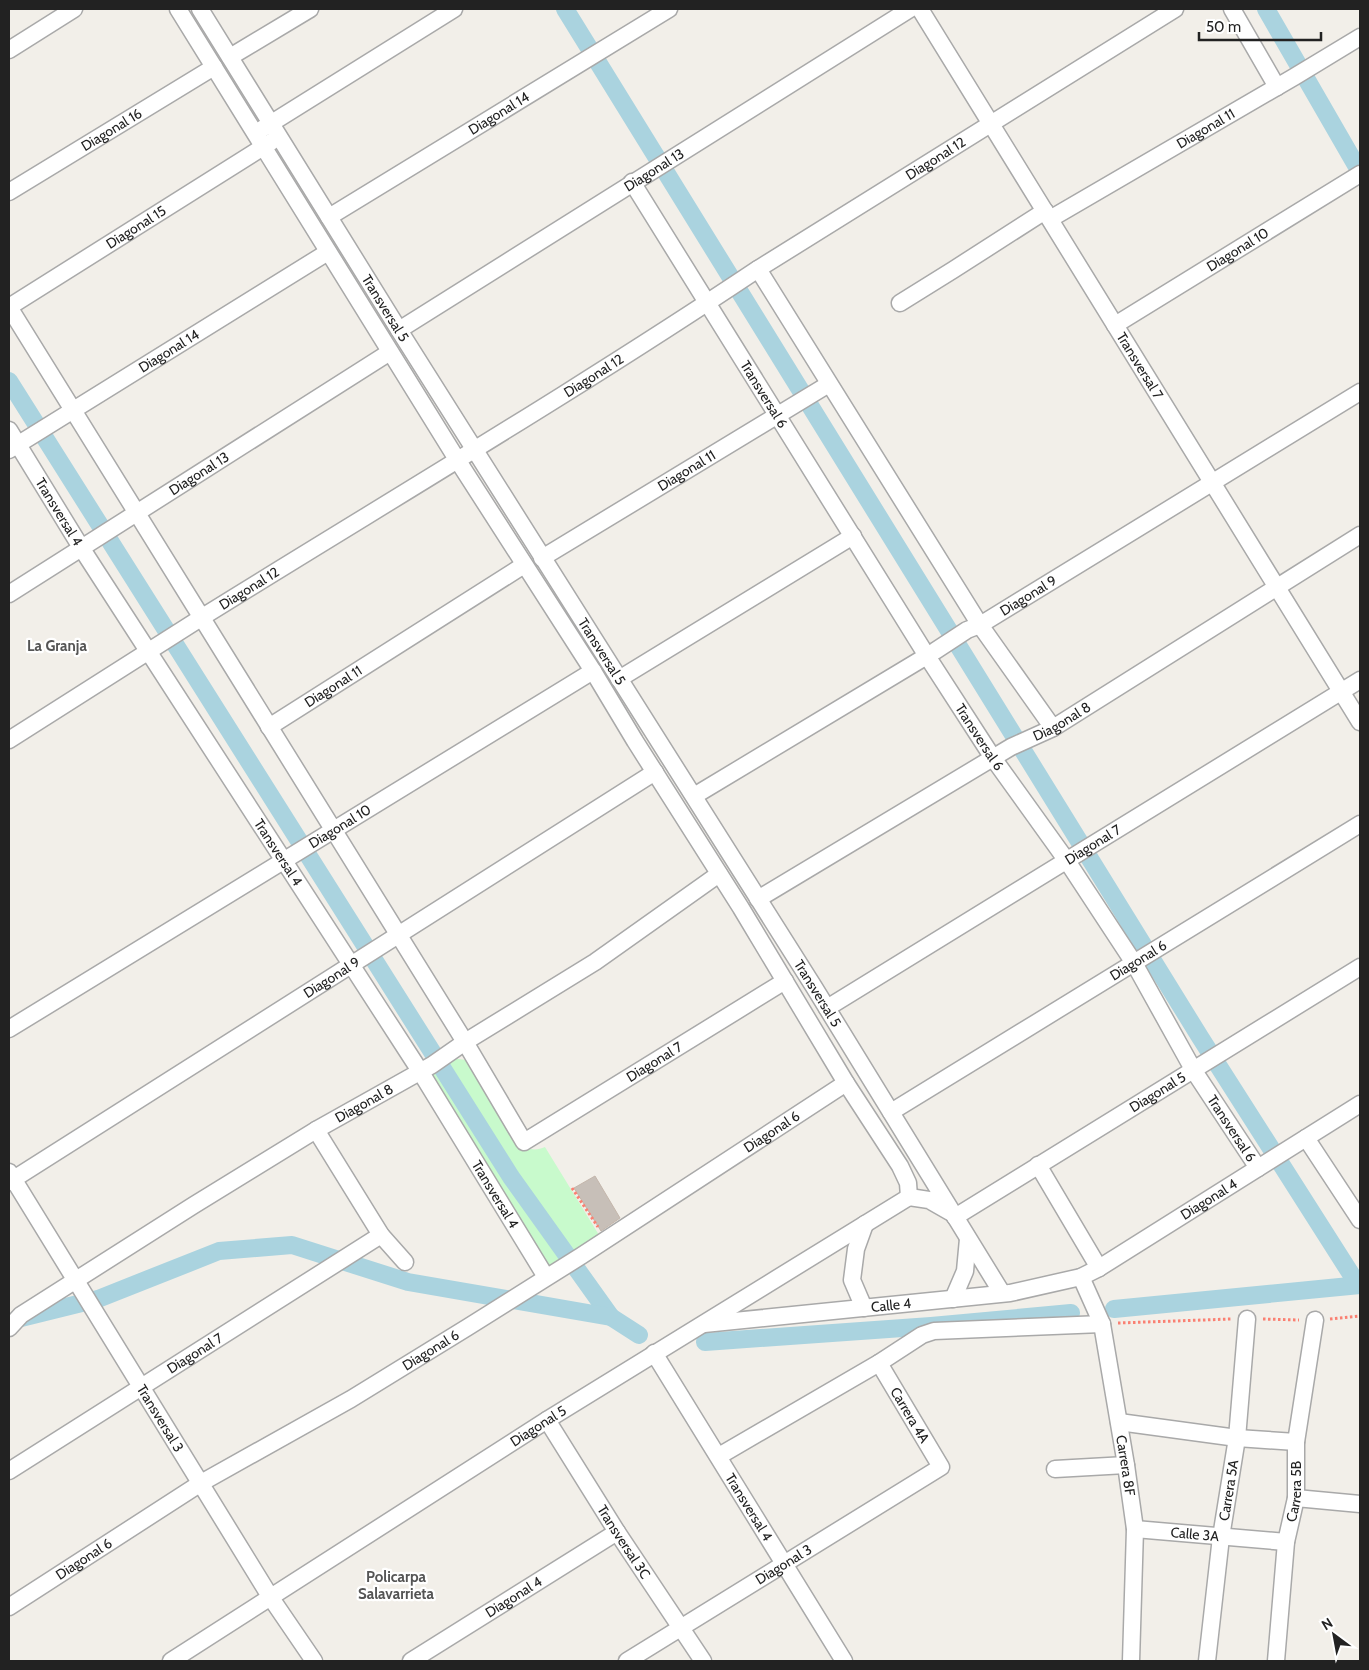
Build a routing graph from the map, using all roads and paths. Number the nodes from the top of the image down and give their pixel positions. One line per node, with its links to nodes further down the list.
1 (74, 9): 12 (street)
2 (178, 9): 14 (street, Transversal 5)
3 (200, 9): 13 (street, Transversal 5)
4 (310, 9): 13 (street)
5 (454, 9): 17 (street)
6 (669, 9): 23 (street, Diagonal 14)
7 (910, 9): 20 (street, Diagonal 13)
8 (920, 9): 16 (street, Transversal 7)
9 (1175, 9): 16 (street, Diagonal 12)
10 (1232, 9): 15 (street)
11 (1360, 37): 15 (street, Diagonal 11)
12 (9, 50)
13 (230, 57): 17 (street, Transversal 5)
14 (214, 67): 18 (street, Transversal 5); 21 (street, Diagonal 16)
15 (1277, 87): 22 (street, Diagonal 11)
16 (991, 124): 22 (street, Transversal 7); 25 (street, Diagonal 12)
17 (275, 130): 18 (street, Diagonal 15); 23 (street, Transversal 5)
18 (259, 140): 24 (street, Transversal 5); 28 (street, Diagonal 15)
19 (1355, 177): 29 (street, Diagonal 10)
20 (636, 180): 26 (street, Transversal 6); 30 (street, Diagonal 13)
21 (9, 192)
22 (1047, 215): 27 (street, Diagonal 11); 29 (street, Transversal 7)
23 (329, 217): 30 (street, Transversal 5)
24 (328, 252): 31 (street, Transversal 5); 34 (street, Diagonal 14)
25 (758, 269): 26 (street, Diagonal 12); 32 (street)
26 (712, 300): 35 (street, Transversal 6); 38 (street, Diagonal 12)
27 (900, 303)
28 (9, 307): 34 (street)
29 (1115, 325): 40 (street, Transversal 7)
30 (399, 330): 38 (street, Transversal 5)
31 (390, 352): 39 (street, Transversal 5); 41 (street, Diagonal 13)
32 (829, 384): 35 (street, Diagonal 11); 50 (street)
33 (1360, 392): 40 (street, Diagonal 9)
34 (73, 410): 37 (street, Diagonal 14); 41 (street)
35 (777, 416): 42 (street, Transversal 6); 45 (street, Diagonal 11)
36 (9, 430): 37 (street, Transversal 4)
37 (17, 445): 44 (street, Transversal 4)
38 (474, 450): 39 (street, Diagonal 12); 45 (street, Transversal 5)
39 (458, 461): 46 (street, Transversal 5); 49 (street, Diagonal 12)
40 (1213, 483): 47 (street, Transversal 7); 50 (street, Diagonal 9)
41 (136, 513): 44 (street, Diagonal 13); 49 (street)
42 (852, 536): 52 (street, Transversal 6); 54 (street)
43 (1360, 536): 47 (street, Diagonal 8)
44 (86, 547): 48 (street, Diagonal 13); 51 (street, Transversal 4)
45 (542, 558): 54 (street, Transversal 5)
46 (524, 565): 53 (street, Transversal 5); 58 (street, Diagonal 11)
47 (1278, 588): 56 (street, Transversal 7); 59 (street, Diagonal 8)
48 (9, 594)
49 (198, 620): 51 (street, Diagonal 12); 58 (street)
50 (973, 627): 52 (street, Diagonal 9); 59 (street)
51 (153, 649): 60 (street, Diagonal 12); 66 (street, Transversal 4)
52 (931, 654): 61 (street, Transversal 6); 63 (street, Diagonal 9)
53 (593, 671): 62 (street, Transversal 5); 65 (street, Diagonal 10)
54 (619, 679): 63 (street, Transversal 5)
55 (1360, 680): 56 (street, Diagonal 7)
56 (1341, 691): 57 (street, Transversal 7); 67 (street, Diagonal 7)
57 (1360, 722)
58 (269, 727): 65 (street)
59 (1053, 728): 61 (street, Diagonal 8)
60 (9, 740)
61 (993, 758): 67 (street, Transversal 6); 69 (street, Diagonal 8)
62 (655, 772): 68 (street, Transversal 5); 70 (street, Diagonal 9)
63 (694, 796): 69 (street, Transversal 5)
64 (1360, 824): 71 (street, Diagonal 6)
65 (329, 833): 66 (street, Diagonal 10); 70 (street)
66 (290, 858): 72 (street, Transversal 4); 76 (street, Diagonal 10)
67 (1071, 858): 71 (street, Transversal 6); 75 (street, Diagonal 7)
68 (718, 874): 74 (street, Transversal 5); 77 (street, Diagonal 8)
69 (758, 899): 75 (street, Transversal 5)
70 (392, 939): 72 (street, Diagonal 9); 77 (street)
71 (1139, 959): 79 (street, Transversal 6); 82 (street, Diagonal 6)
72 (355, 962): 78 (street, Transversal 4); 87 (street, Diagonal 9)
73 (1360, 967): 79 (street, Diagonal 5)
74 (785, 981): 77 (street, Diagonal 7); 80 (street, Transversal 5)
75 (827, 1008): 82 (street, Transversal 5)
76 (9, 1029)
77 (460, 1045): 78 (street, Diagonal 8)
78 (426, 1068): 83 (street, Diagonal 8); 98 (street, Transversal 4)
79 (1198, 1068): 85 (street, Transversal 6); 86 (street, Diagonal 5)
80 (846, 1083): 89 (street, Transversal 5); 95 (street, Diagonal 6)
81 (1360, 1104): 84 (street, Diagonal 4)
82 (891, 1112): 90 (street, Transversal 5)
83 (316, 1130): 93 (street); 100 (street, Diagonal 8)
84 (1306, 1138): 85 (street, Diagonal 4); 91 (street)
85 (1269, 1161): 97 (street, Diagonal 4)
86 (1038, 1165): 90 (street, Diagonal 5); 97 (street)
87 (10, 1178): 100 (street, Transversal 3)
88 (572, 1188): 95 (path)
89 (909, 1197): 90 (street); 92 (street, Diagonal 5)
90 (954, 1215): 94 (street, Transversal 5)
91 (1360, 1220)
92 (866, 1224): 103 (street); 108 (street, Diagonal 5)
93 (381, 1235): 96 (street); 111 (street, Diagonal 7)
94 (968, 1239): 101 (street, Transversal 5); 102 (street)
95 (606, 1240): 98 (street, Diagonal 6)
96 (405, 1262)
97 (1099, 1268): 99 (street, Diagonal 4)
98 (546, 1277): 121 (street, Diagonal 6)
99 (1081, 1277): 101 (street, Calle 4); 107 (street, Carrera 8F)
100 (79, 1286): 106 (street, Diagonal 8); 111 (street, Transversal 3)
101 (1002, 1294): 102 (street, Calle 4)
102 (953, 1299): 103 (street, Calle 4)
103 (864, 1308): 108 (street, Calle 4)
104 (1247, 1319): 114 (street, Carrera 5A)
105 (1315, 1320): 115 (street, Carrera 5B)
106 (13, 1324)
107 (1102, 1324): 110 (street); 113 (street, Carrera 8F)
108 (695, 1328): 109 (street, Diagonal 5)
109 (654, 1353): 112 (street, Diagonal 5); 116 (street, Transversal 4)
110 (879, 1363): 116 (street); 118 (street, Carrera 4A)
111 (142, 1387): 120 (street, Diagonal 7); 121 (street, Transversal 3)
112 (547, 1420): 125 (street, Transversal 3C); 129 (street, Diagonal 5)
113 (1119, 1422): 114 (street); 117 (street, Carrera 8F)
114 (1237, 1438): 115 (street); 126 (street, Carrera 5A)
115 (1296, 1442): 122 (street, Carrera 5B)
116 (719, 1456): 128 (street, Transversal 4)
117 (1126, 1466): 119 (street); 124 (street, Carrera 8F)
118 (941, 1467): 128 (street, Diagonal 3)
119 (1055, 1469)
120 (9, 1471)
121 (201, 1482): 129 (street, Transversal 3); 130 (street, Diagonal 6)
122 (1296, 1498): 123 (street); 127 (street, Carrera 5B)
123 (1360, 1504)
124 (1135, 1530): 126 (street, Calle 3A); 138 (street, Carrera 8F)
125 (617, 1532): 131 (street, Transversal 3C); 134 (street, Diagonal 4)
126 (1221, 1537): 127 (street, Calle 3A); 139 (street, Carrera 5A)
127 (1286, 1542): 141 (street, Carrera 5B)
128 (784, 1564): 131 (street, Diagonal 3); 137 (street, Transversal 4)
129 (272, 1598): 132 (street, Diagonal 5); 133 (street, Transversal 3)
130 (9, 1607)
131 (680, 1627): 135 (street, Diagonal 3); 136 (street, Transversal 3C)
132 (171, 1661)
133 (314, 1661)
134 (411, 1661)
135 (626, 1661)
136 (703, 1661)
137 (844, 1661)
138 (1130, 1661)
139 (1207, 1661): 140 (street)
140 (1211, 1661)
141 (1276, 1661)

